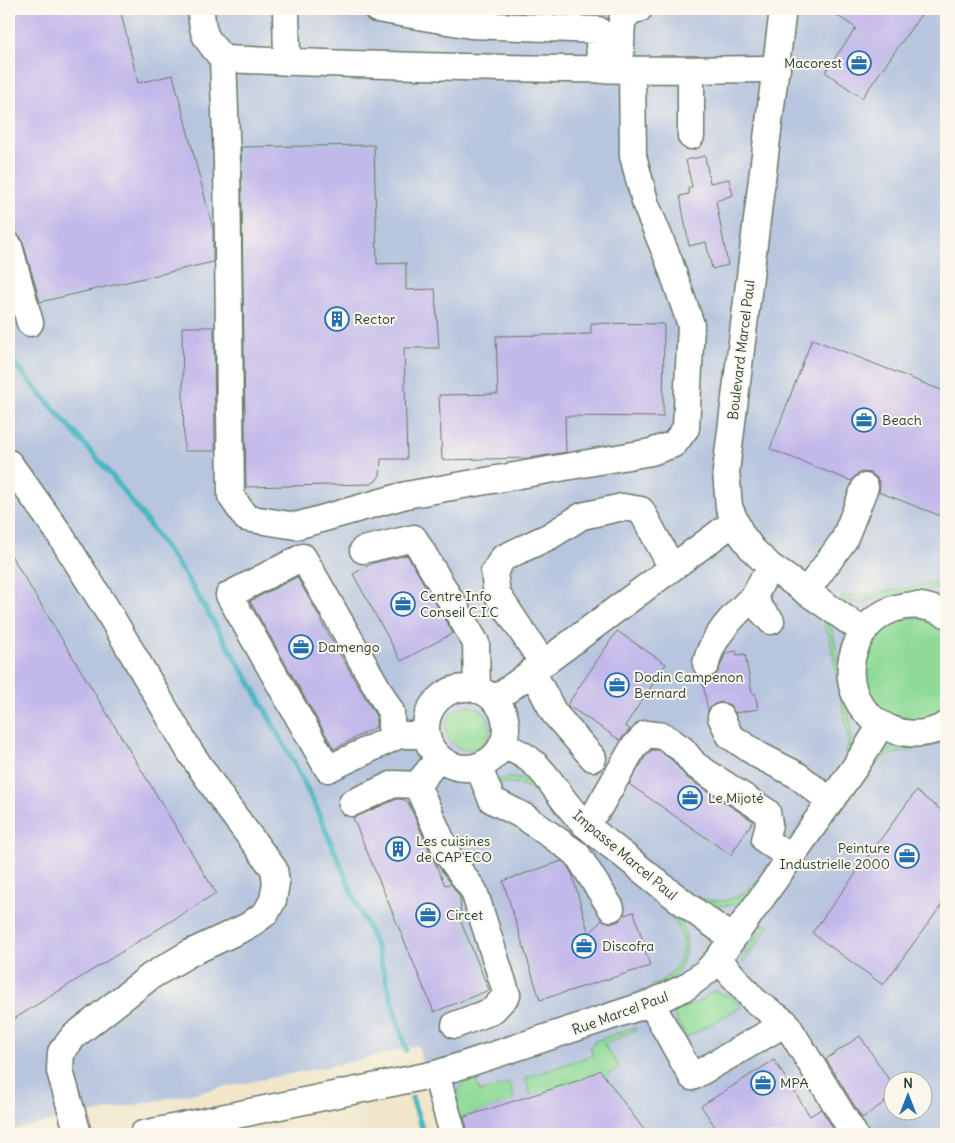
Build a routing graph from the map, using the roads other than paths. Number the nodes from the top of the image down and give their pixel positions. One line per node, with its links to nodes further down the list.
1 (201, 9): 8 (street)
2 (286, 9): 9 (street)
3 (376, 9): 6 (street)
4 (638, 9): 11 (street)
5 (783, 9): 10 (street, Boulevard Marcel Paul)
6 (471, 17): 7 (street)
7 (598, 19): 11 (street)
8 (223, 59): 9 (street); 11 (street)
9 (287, 62): 11 (street)
10 (776, 69): 12 (street); 18 (street, Boulevard Marcel Paul)
11 (618, 70): 12 (street)
12 (691, 70): 13 (street)
13 (691, 136)
14 (9, 246): 15 (street)
15 (30, 323)
16 (9, 463): 52 (street)
17 (865, 487): 22 (street)
18 (734, 522): 20 (street, Boulevard Marcel Paul); 21 (street)
19 (363, 550): 29 (street)
20 (771, 567): 22 (street, Boulevard Marcel Paul); 23 (street)
21 (672, 568): 28 (street); 28 (street)
22 (806, 592): 26 (street, Boulevard Marcel Paul)
23 (755, 595): 25 (street); 27 (street)
24 (946, 614): 26 (street)
25 (771, 621)
26 (863, 631): 31 (street)
27 (706, 664)
28 (537, 667): 29 (street); 37 (street)
29 (485, 695): 34 (street); 35 (street)
30 (722, 717): 40 (street)
31 (881, 724): 32 (street); 40 (street, Rue Marcel Paul)
32 (943, 728)
33 (398, 735): 33 (street); 34 (street)
34 (427, 735): 36 (street)
35 (503, 746): 38 (street); 42 (street, Impasse Marcel Paul)
36 (439, 758): 38 (street); 39 (street)
37 (593, 758)
38 (478, 766): 44 (street)
39 (417, 785): 41 (street); 47 (street)
40 (830, 801): 43 (street, Rue Marcel Paul)
41 (352, 803)
42 (584, 824): 43 (street); 45 (street, Impasse Marcel Paul)
43 (790, 857): 45 (street, Rue Marcel Paul)
44 (611, 908)
45 (726, 949): 46 (street, Rue Marcel Paul); 48 (street, Impasse Marcel Paul)
46 (651, 1004): 48 (street); 50 (street, Rue Marcel Paul)
47 (492, 1011): 49 (street); 50 (street)
48 (786, 1023): 55 (street)
49 (456, 1024)
50 (507, 1051): 51 (street, Rue Marcel Paul)
51 (436, 1074): 53 (street, Rue Marcel Paul); 54 (street)
52 (78, 1134)
53 (143, 1134)
54 (453, 1134)
55 (854, 1134)

